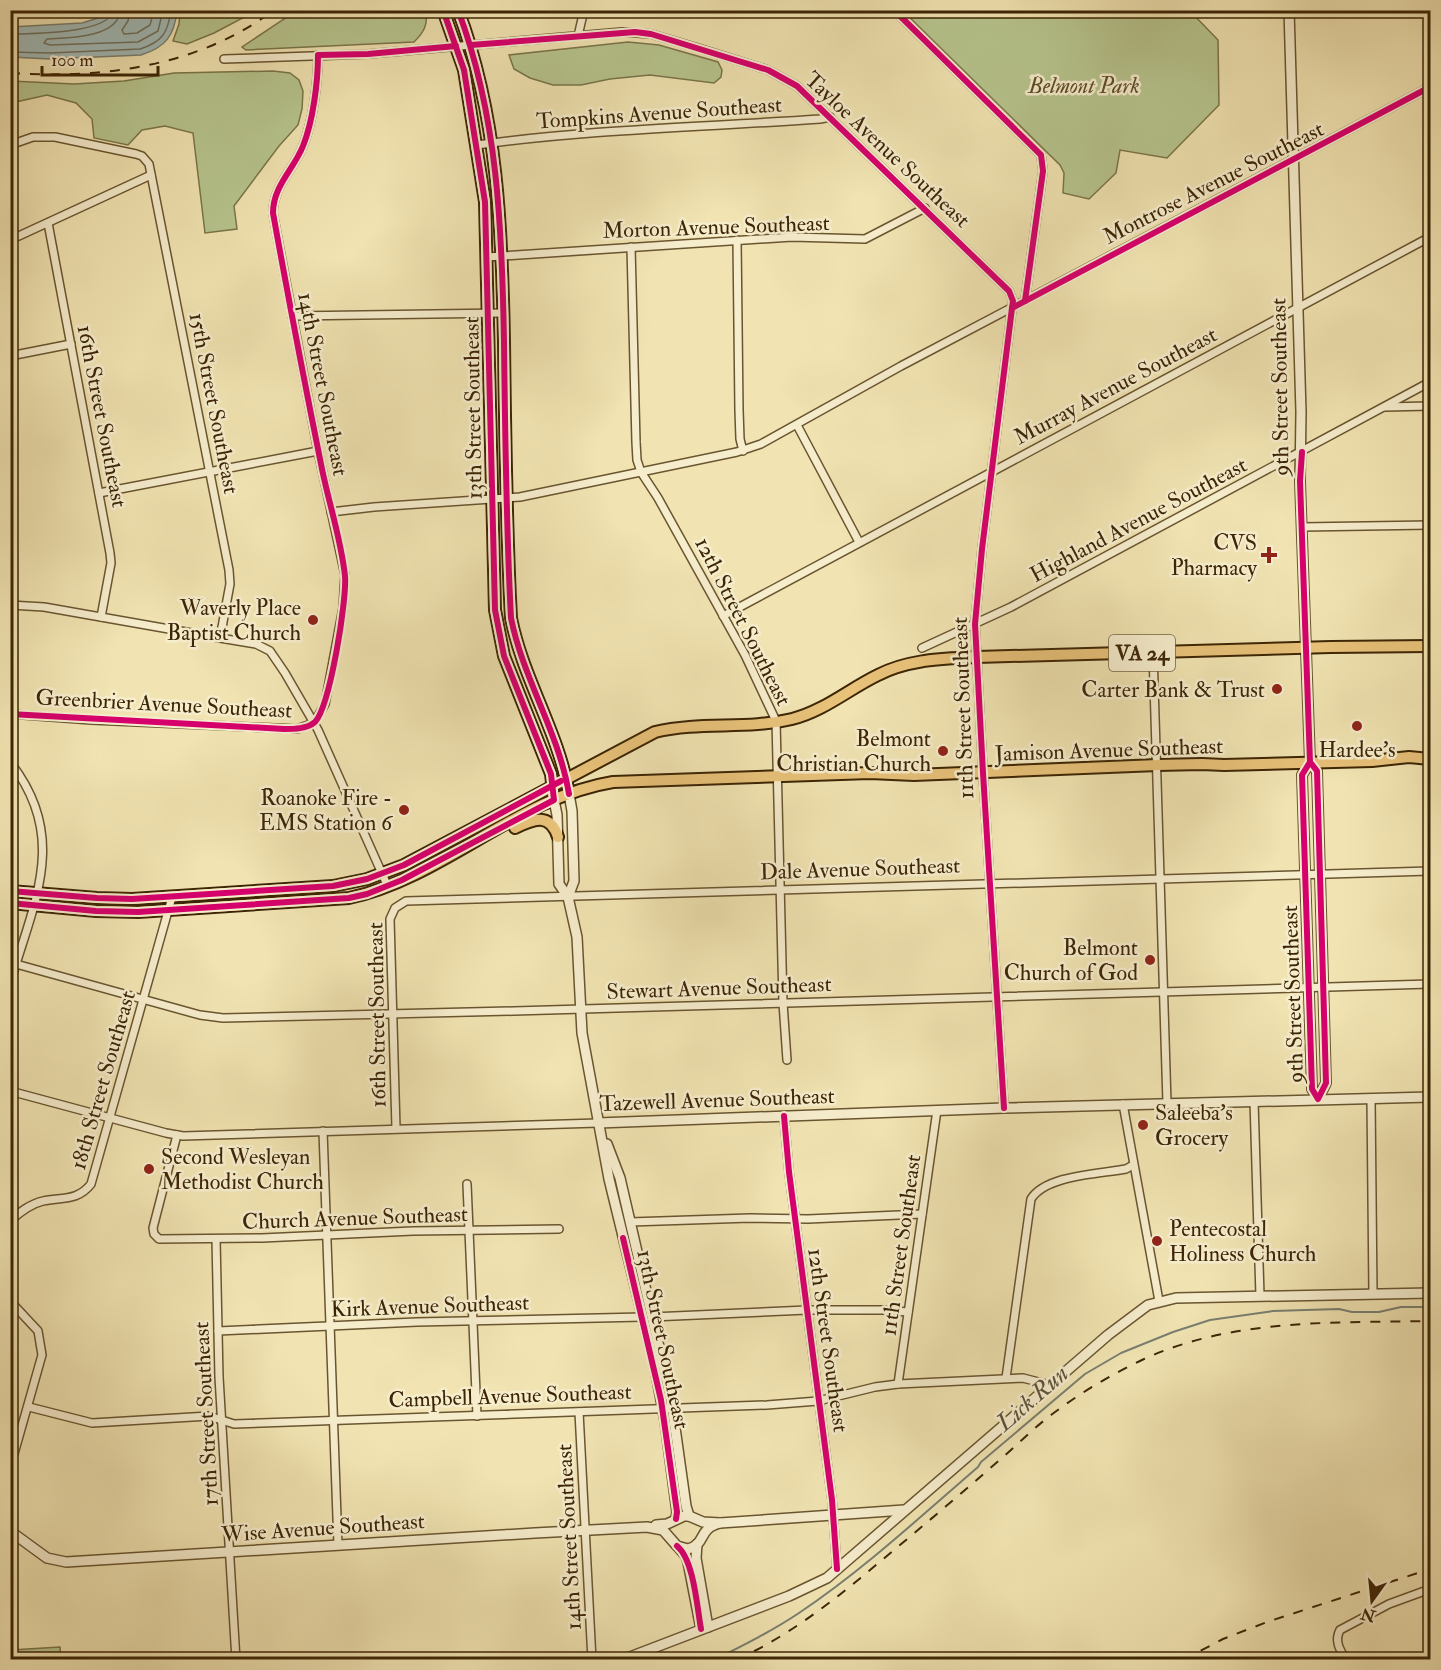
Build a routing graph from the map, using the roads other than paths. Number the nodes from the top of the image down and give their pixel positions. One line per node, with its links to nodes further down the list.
1 (442, 10): 8 (main road, 13th Street Southeast)
2 (458, 10): 7 (main road, 13th Street Southeast)
3 (584, 10): 6 (street)
4 (894, 10): 26 (street)
5 (1289, 10): 16 (street, 9th Street Southeast)
6 (578, 36): 7 (street, Tayloe Avenue Southeast); 12 (street, Tayloe Avenue Southeast)
7 (471, 45): 8 (street, Tayloe Avenue Southeast); 13 (main road, 13th Street Southeast)
8 (456, 46): 9 (street, Tayloe Avenue Southeast); 15 (main road, 13th Street Southeast)
9 (318, 55): 10 (street, Tayloe Avenue Southeast); 31 (street, 14th Street Southeast)
10 (224, 59)
11 (1431, 87): 16 (street, Montrose Avenue Southeast)
12 (830, 117): 13 (street, Tompkins Avenue Southeast); 18 (street, Tayloe Avenue Southeast)
13 (491, 143): 15 (street, Tompkins Avenue Southeast); 25 (main road, 13th Street Southeast)
14 (10, 145): 17 (street)
15 (477, 145): 24 (main road, 13th Street Southeast)
16 (1294, 160): 26 (street, Montrose Avenue Southeast); 28 (street, 9th Street Southeast)
17 (151, 175): 19 (street); 41 (street, 15th Street Southeast)
18 (925, 208): 22 (street, Morton Avenue Southeast); 27 (street, Tayloe Avenue Southeast)
19 (48, 223): 21 (street); 32 (street, 16th Street Southeast)
20 (1431, 237): 28 (street, Murray Avenue Southeast)
21 (10, 240)
22 (737, 240): 23 (street, Morton Avenue Southeast); 39 (street)
23 (631, 247): 25 (street, Morton Avenue Southeast); 43 (street, 12th Street Southeast)
24 (488, 257): 25 (street, Morton Avenue Southeast); 29 (main road, 13th Street Southeast)
25 (503, 257): 30 (main road, 13th Street Southeast)
26 (1025, 302): 27 (street, Montrose Avenue Southeast)
27 (1012, 308): 37 (street, Montrose Avenue Southeast); 42 (street, 11th Street Southeast)
28 (1298, 308): 40 (street, 9th Street Southeast); 42 (street, Murray Avenue Southeast)
29 (489, 313): 30 (street); 31 (street); 46 (main road, 13th Street Southeast)
30 (504, 313): 45 (main road, 13th Street Southeast)
31 (292, 316): 38 (street, 14th Street Southeast)
32 (71, 344): 33 (street); 44 (street, 16th Street Southeast)
33 (10, 356)
34 (1431, 382): 36 (street, Highland Avenue Southeast)
35 (1431, 406): 36 (street)
36 (1382, 407): 40 (street, Highland Avenue Southeast)
37 (797, 425): 39 (street, Montrose Avenue Southeast); 50 (street)
38 (318, 451): 41 (street); 47 (street, 14th Street Southeast)
39 (743, 451): 43 (street, Montrose Avenue Southeast)
40 (1302, 452): 49 (street, 9th Street Southeast); 54 (street, Highland Avenue Southeast)
41 (210, 471): 44 (street); 55 (street, 15th Street Southeast)
42 (992, 471): 50 (street, Murray Avenue Southeast); 54 (street, 11th Street Southeast)
43 (642, 472): 45 (street, Montrose Avenue Southeast); 52 (street, 12th Street Southeast)
44 (99, 493): 53 (street, 16th Street Southeast)
45 (507, 498): 46 (street, Montrose Avenue Southeast); 72 (main road, 13th Street Southeast)
46 (492, 499): 47 (street, Montrose Avenue Southeast); 73 (main road, 13th Street Southeast)
47 (331, 512): 63 (street, 14th Street Southeast)
48 (1431, 525): 49 (street)
49 (1302, 528): 58 (street, 9th Street Southeast)
50 (860, 542): 52 (street, Murray Avenue Southeast)
51 (10, 605): 53 (street)
52 (723, 616): 62 (street, 12th Street Southeast)
53 (101, 617): 55 (street)
54 (975, 624): 57 (street, Highland Avenue Southeast); 60 (street, 11th Street Southeast)
55 (220, 638): 63 (street)
56 (1431, 646): 58 (main road, VA 24)
57 (922, 648)
58 (1306, 648): 59 (main road, VA 24); 66 (street, 9th Street Southeast)
59 (1153, 652): 60 (main road, VA 24); 67 (street)
60 (977, 657): 62 (main road, VA 24); 68 (street, 11th Street Southeast)
61 (10, 714): 63 (street, Greenbrier Avenue Southeast)
62 (776, 721): 71 (street, 12th Street Southeast); 72 (main road, VA 24)
63 (314, 723): 79 (street)
64 (1431, 759): 66 (main road, Jamison Avenue Southeast)
65 (10, 762): 70 (street)
66 (1310, 762): 67 (main road, Jamison Avenue Southeast); 80 (street, 9th Street Southeast); 81 (street, 9th Street Southeast)
67 (1158, 765): 68 (main road, Jamison Avenue Southeast); 82 (street)
68 (982, 773): 71 (main road, Jamison Avenue Southeast); 83 (street, 11th Street Southeast)
69 (10, 775): 70 (street)
70 (21, 776): 87 (street)
71 (777, 777): 74 (main road, Jamison Avenue Southeast); 85 (street, 12th Street Southeast)
72 (566, 778): 73 (main road, VA 24); 74 (main road, 13th Street Southeast)
73 (552, 785): 75 (main road, 13th Street Southeast); 79 (main road, VA 24)
74 (569, 794): 75 (main road, Jamison Avenue Southeast); 89 (street, 13th Street Southeast)
75 (554, 800): 76 (main road, Jamison Avenue Southeast); 77 (street, 13th Street Southeast)
76 (489, 834): 77 (main road); 84 (main road, Jamison Avenue Southeast)
77 (558, 837): 89 (street, 13th Street Southeast)
78 (1431, 871): 81 (street, Dale Avenue Southeast)
79 (382, 874): 84 (street); 88 (main road, VA 24)
80 (1305, 874): 81 (street, Dale Avenue Southeast); 82 (street, Dale Avenue Southeast); 98 (street, 9th Street Southeast)
81 (1320, 874): 97 (street, 9th Street Southeast)
82 (1160, 879): 83 (street, Dale Avenue Southeast); 99 (street)
83 (989, 883): 85 (street, Dale Avenue Southeast); 100 (street, 11th Street Southeast)
84 (388, 887): 93 (main road, Jamison Avenue Southeast)
85 (780, 890): 89 (street, Dale Avenue Southeast); 102 (street, 12th Street Southeast)
86 (10, 891): 87 (main road, VA 24)
87 (37, 893): 88 (main road, VA 24); 92 (street)
88 (172, 897): 93 (street, 18th Street Southeast)
89 (567, 897): 90 (street, Dale Avenue Southeast); 103 (street, 13th Street Southeast)
90 (471, 899): 104 (street, 16th Street Southeast)
91 (10, 903): 92 (main road)
92 (33, 905): 93 (main road); 94 (street)
93 (168, 911): 101 (street, 18th Street Southeast)
94 (16, 964): 95 (street); 101 (street, Stewart Avenue Southeast)
95 (10, 984)
96 (1431, 984): 97 (street, Stewart Avenue Southeast)
97 (1323, 987): 98 (street, Stewart Avenue Southeast); 109 (street, 9th Street Southeast)
98 (1309, 988): 99 (street, Stewart Avenue Southeast); 109 (street, 9th Street Southeast)
99 (1164, 992): 100 (street, Stewart Avenue Southeast); 111 (street)
100 (997, 996): 102 (street, Stewart Avenue Southeast); 113 (street, 11th Street Southeast)
101 (144, 1000): 104 (street, Stewart Avenue Southeast); 116 (street, 18th Street Southeast)
102 (783, 1003): 103 (street, Stewart Avenue Southeast); 105 (street, 12th Street Southeast)
103 (580, 1009): 104 (street, Stewart Avenue Southeast); 117 (street, 13th Street Southeast)
104 (393, 1014): 118 (street, 16th Street Southeast)
105 (787, 1060)
106 (10, 1091): 116 (street, Tazewell Avenue Southeast)
107 (1431, 1096): 108 (street, Tazewell Avenue Southeast)
108 (1371, 1098): 109 (street, Tazewell Avenue Southeast); 132 (street)
109 (1318, 1099): 110 (street, Tazewell Avenue Southeast)
110 (1254, 1101): 111 (street, Tazewell Avenue Southeast); 133 (street, 9th Street Southeast)
111 (1167, 1103): 112 (street, Tazewell Avenue Southeast)
112 (1123, 1104): 113 (street, Tazewell Avenue Southeast); 121 (street)
113 (1004, 1108): 114 (street, Tazewell Avenue Southeast)
114 (937, 1110): 115 (street, Tazewell Avenue Southeast); 123 (street, 11th Street Southeast)
115 (784, 1116): 117 (street, Tazewell Avenue Southeast); 124 (street, 12th Street Southeast)
116 (111, 1118): 120 (street, Tazewell Avenue Southeast); 125 (street, 18th Street Southeast)
117 (598, 1123): 118 (street, Tazewell Avenue Southeast); 126 (street, 13th Street Southeast); 138 (street, 13th Street Southeast)
118 (396, 1128): 119 (street, Tazewell Avenue Southeast)
119 (323, 1131): 120 (street, Tazewell Avenue Southeast); 129 (street)
120 (177, 1135): 130 (street, Church Avenue Southeast)
121 (1133, 1165): 135 (street); 142 (street)
122 (466, 1184): 128 (street)
123 (922, 1214): 124 (street); 137 (street, 11th Street Southeast)
124 (795, 1219): 126 (street); 136 (street, 12th Street Southeast)
125 (10, 1221)
126 (630, 1221): 138 (street, 13th Street Southeast)
127 (559, 1229): 128 (street, Church Avenue Southeast)
128 (470, 1231): 129 (street, Church Avenue Southeast); 139 (street)
129 (327, 1235): 130 (street, Church Avenue Southeast); 140 (street)
130 (216, 1239): 141 (street, 17th Street Southeast)
131 (1431, 1293): 132 (street)
132 (1373, 1294): 133 (street)
133 (1260, 1296): 135 (street)
134 (10, 1301): 146 (street)
135 (1159, 1301): 144 (street)
136 (807, 1310): 137 (street, Kirk Avenue Southeast); 138 (street, Kirk Avenue Southeast); 145 (street, 12th Street Southeast)
137 (908, 1312): 143 (street, 11th Street Southeast)
138 (648, 1317): 139 (street, Kirk Avenue Southeast); 147 (street, 13th Street Southeast)
139 (473, 1321): 140 (street, Kirk Avenue Southeast); 149 (street)
140 (330, 1326): 141 (street, Kirk Avenue Southeast); 151 (street)
141 (218, 1331): 150 (street, 17th Street Southeast)
142 (1006, 1378): 143 (street, Campbell Avenue Southeast); 144 (street, Campbell Avenue Southeast)
143 (898, 1384): 145 (street, Campbell Avenue Southeast)
144 (1050, 1385): 153 (street)
145 (818, 1401): 147 (street, Campbell Avenue Southeast); 154 (street, 12th Street Southeast)
146 (29, 1407): 150 (street, Campbell Avenue Southeast); 152 (street)
147 (668, 1409): 148 (street, Campbell Avenue Southeast); 155 (street, 13th Street Southeast); 156 (street, 13th Street Southeast)
148 (579, 1412): 149 (street, Campbell Avenue Southeast); 160 (street, 14th Street Southeast)
149 (477, 1416): 151 (street, Campbell Avenue Southeast)
150 (222, 1420): 151 (street, Campbell Avenue Southeast); 165 (street, 17th Street Southeast)
151 (335, 1420): 163 (street)
152 (10, 1468)
153 (904, 1510): 154 (street, Wise Avenue Southeast); 166 (street)
154 (832, 1515): 157 (street, Wise Avenue Southeast); 166 (street, 12th Street Southeast)
155 (693, 1518): 156 (street, Wise Avenue Southeast); 157 (street, Wise Avenue Southeast); 162 (street)
156 (674, 1520): 158 (street, Wise Avenue Southeast); 161 (street)
157 (720, 1523): 162 (street)
158 (647, 1527): 160 (street, Wise Avenue Southeast); 161 (street)
159 (10, 1531): 165 (street, Wise Avenue Southeast)
160 (584, 1531): 163 (street, Wise Avenue Southeast); 170 (street, 14th Street Southeast)
161 (670, 1539): 164 (street)
162 (700, 1540): 164 (street); 168 (street)
163 (338, 1545): 165 (street, Wise Avenue Southeast)
164 (677, 1546): 168 (street)
165 (230, 1552): 169 (street, 17th Street Southeast)
166 (837, 1569): 168 (street)
167 (1431, 1589): 172 (street)
168 (705, 1628): 171 (street)
169 (236, 1659)
170 (592, 1659)
171 (622, 1659)
172 (1346, 1659)

